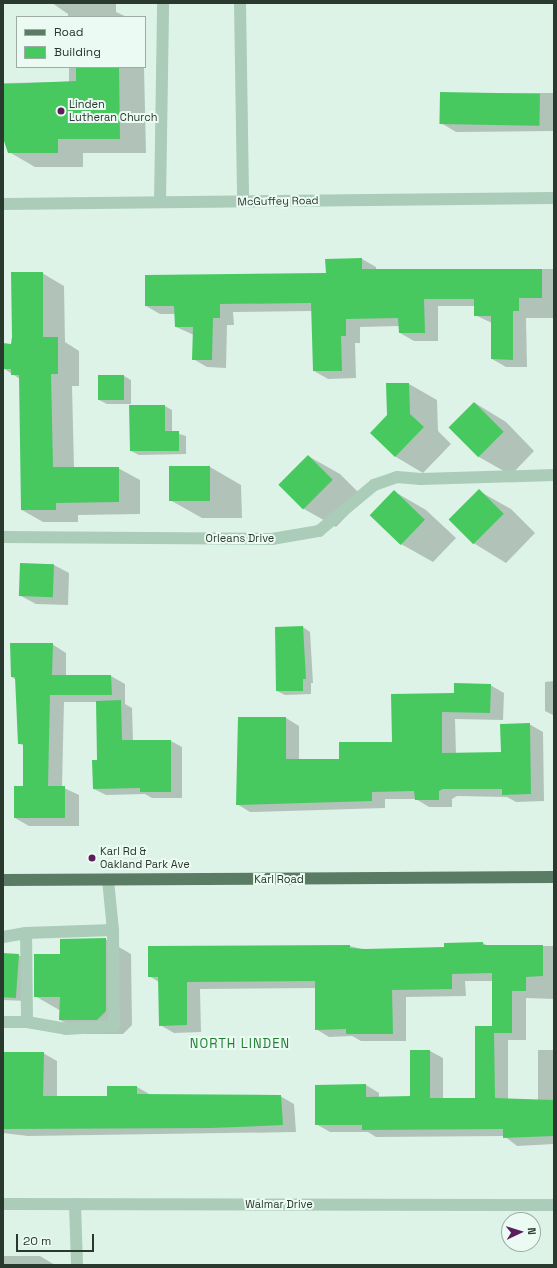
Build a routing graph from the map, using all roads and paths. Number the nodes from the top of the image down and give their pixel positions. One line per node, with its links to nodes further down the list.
1 (163, 3): 5 (street)
2 (240, 3): 4 (street)
3 (554, 198): 4 (street, McGuffey Road)
4 (243, 201): 5 (street, McGuffey Road)
5 (160, 202): 6 (street, McGuffey Road)
6 (3, 204)
7 (554, 475): 8 (street, Orleans Drive)
8 (3, 537)
9 (554, 877): 11 (main road, Karl Road)
10 (3, 880): 11 (main road, Karl Road)
11 (108, 880): 12 (street)
12 (113, 930): 13 (street); 16 (street)
13 (26, 933): 14 (street); 16 (street)
14 (3, 937)
15 (3, 1022): 16 (street)
16 (27, 1022)
17 (3, 1204): 18 (street, Walmar Drive)
18 (75, 1204): 19 (street, Walmar Drive); 20 (street)
19 (554, 1205)
20 (77, 1265)

